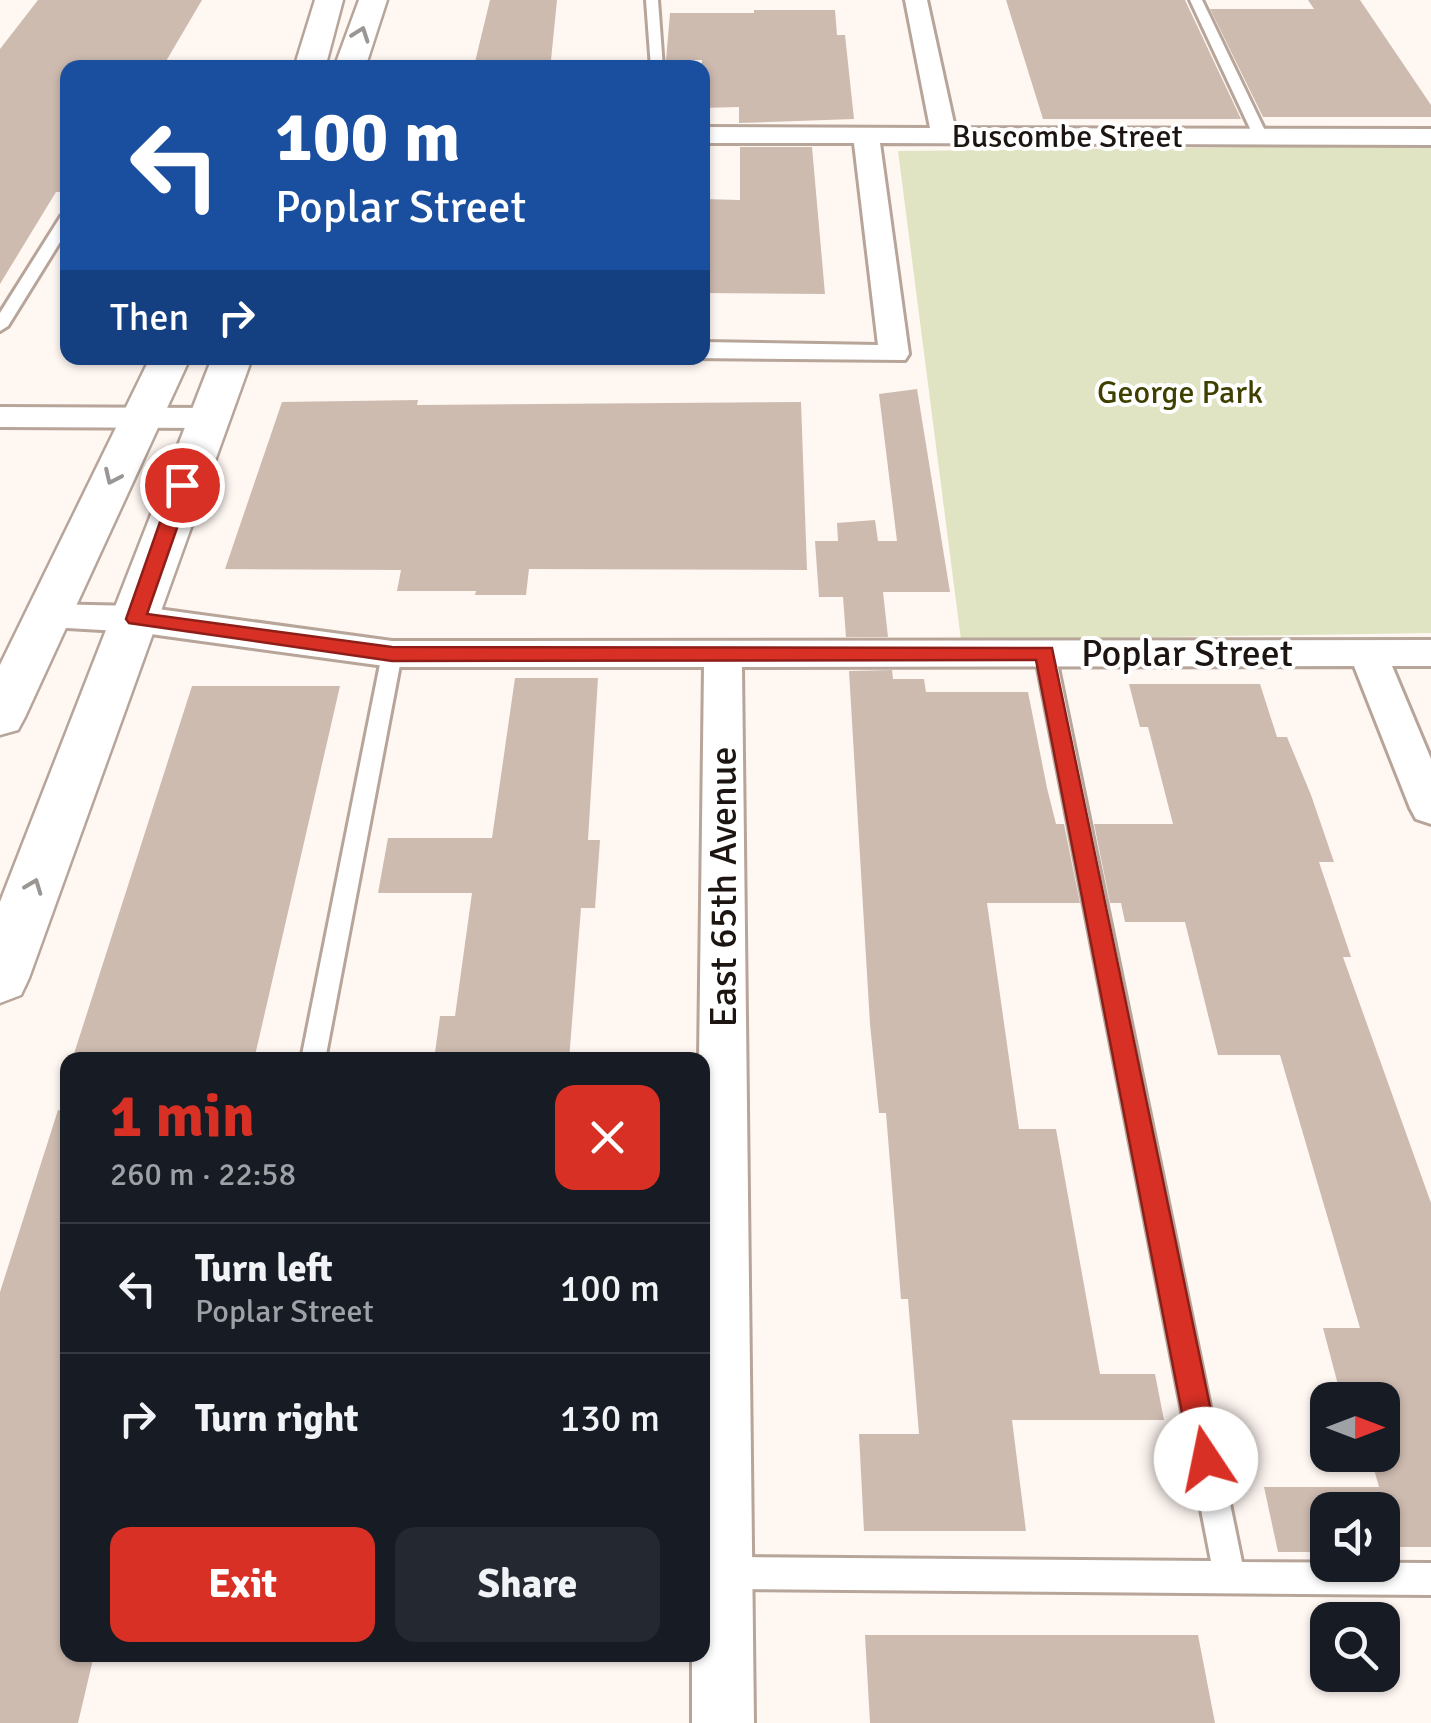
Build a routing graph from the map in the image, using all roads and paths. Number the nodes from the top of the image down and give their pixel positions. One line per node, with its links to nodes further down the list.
1 (330, 0): 6 (main road)
2 (373, 0): 7 (main road, one-way to 2)
3 (652, 0): 8 (lane)
4 (916, 0): 11 (street)
5 (1196, 0): 12 (lane)
6 (311, 60)
7 (352, 60)
8 (656, 60)
9 (710, 135): 10 (street, Buscombe Street)
10 (866, 136): 11 (street, Buscombe Street); 16 (street)
11 (944, 136): 12 (street, Buscombe Street)
12 (1261, 137): 13 (street, Buscombe Street)
13 (1431, 138)
14 (60, 229): 15 (lane)
15 (0, 326)
16 (710, 351)
17 (166, 365): 20 (main road)
18 (229, 365): 21 (main road)
19 (0, 418): 20 (street)
20 (139, 418): 21 (street); 22 (main road, one-way to 22)
21 (206, 418): 23 (main road)
22 (46, 617): 23 (street, Poplar Street); 29 (main road)
23 (136, 619): 27 (street, Poplar Street); 31 (main road, one-way to 23)
24 (723, 652): 25 (street, Poplar Street); 27 (street, Poplar Street); 33 (street, East 65th Avenue)
25 (1045, 653): 28 (street, Poplar Street); 34 (lane)
26 (1431, 653): 28 (street, Poplar Street)
27 (392, 654): 32 (lane)
28 (1368, 654): 30 (street)
29 (4, 699)
30 (1431, 808)
31 (0, 978)
32 (315, 1052)
33 (713, 1573): 34 (lane); 36 (street, East 65th Avenue)
34 (1230, 1574): 35 (lane)
35 (1431, 1579)
36 (723, 1723)

